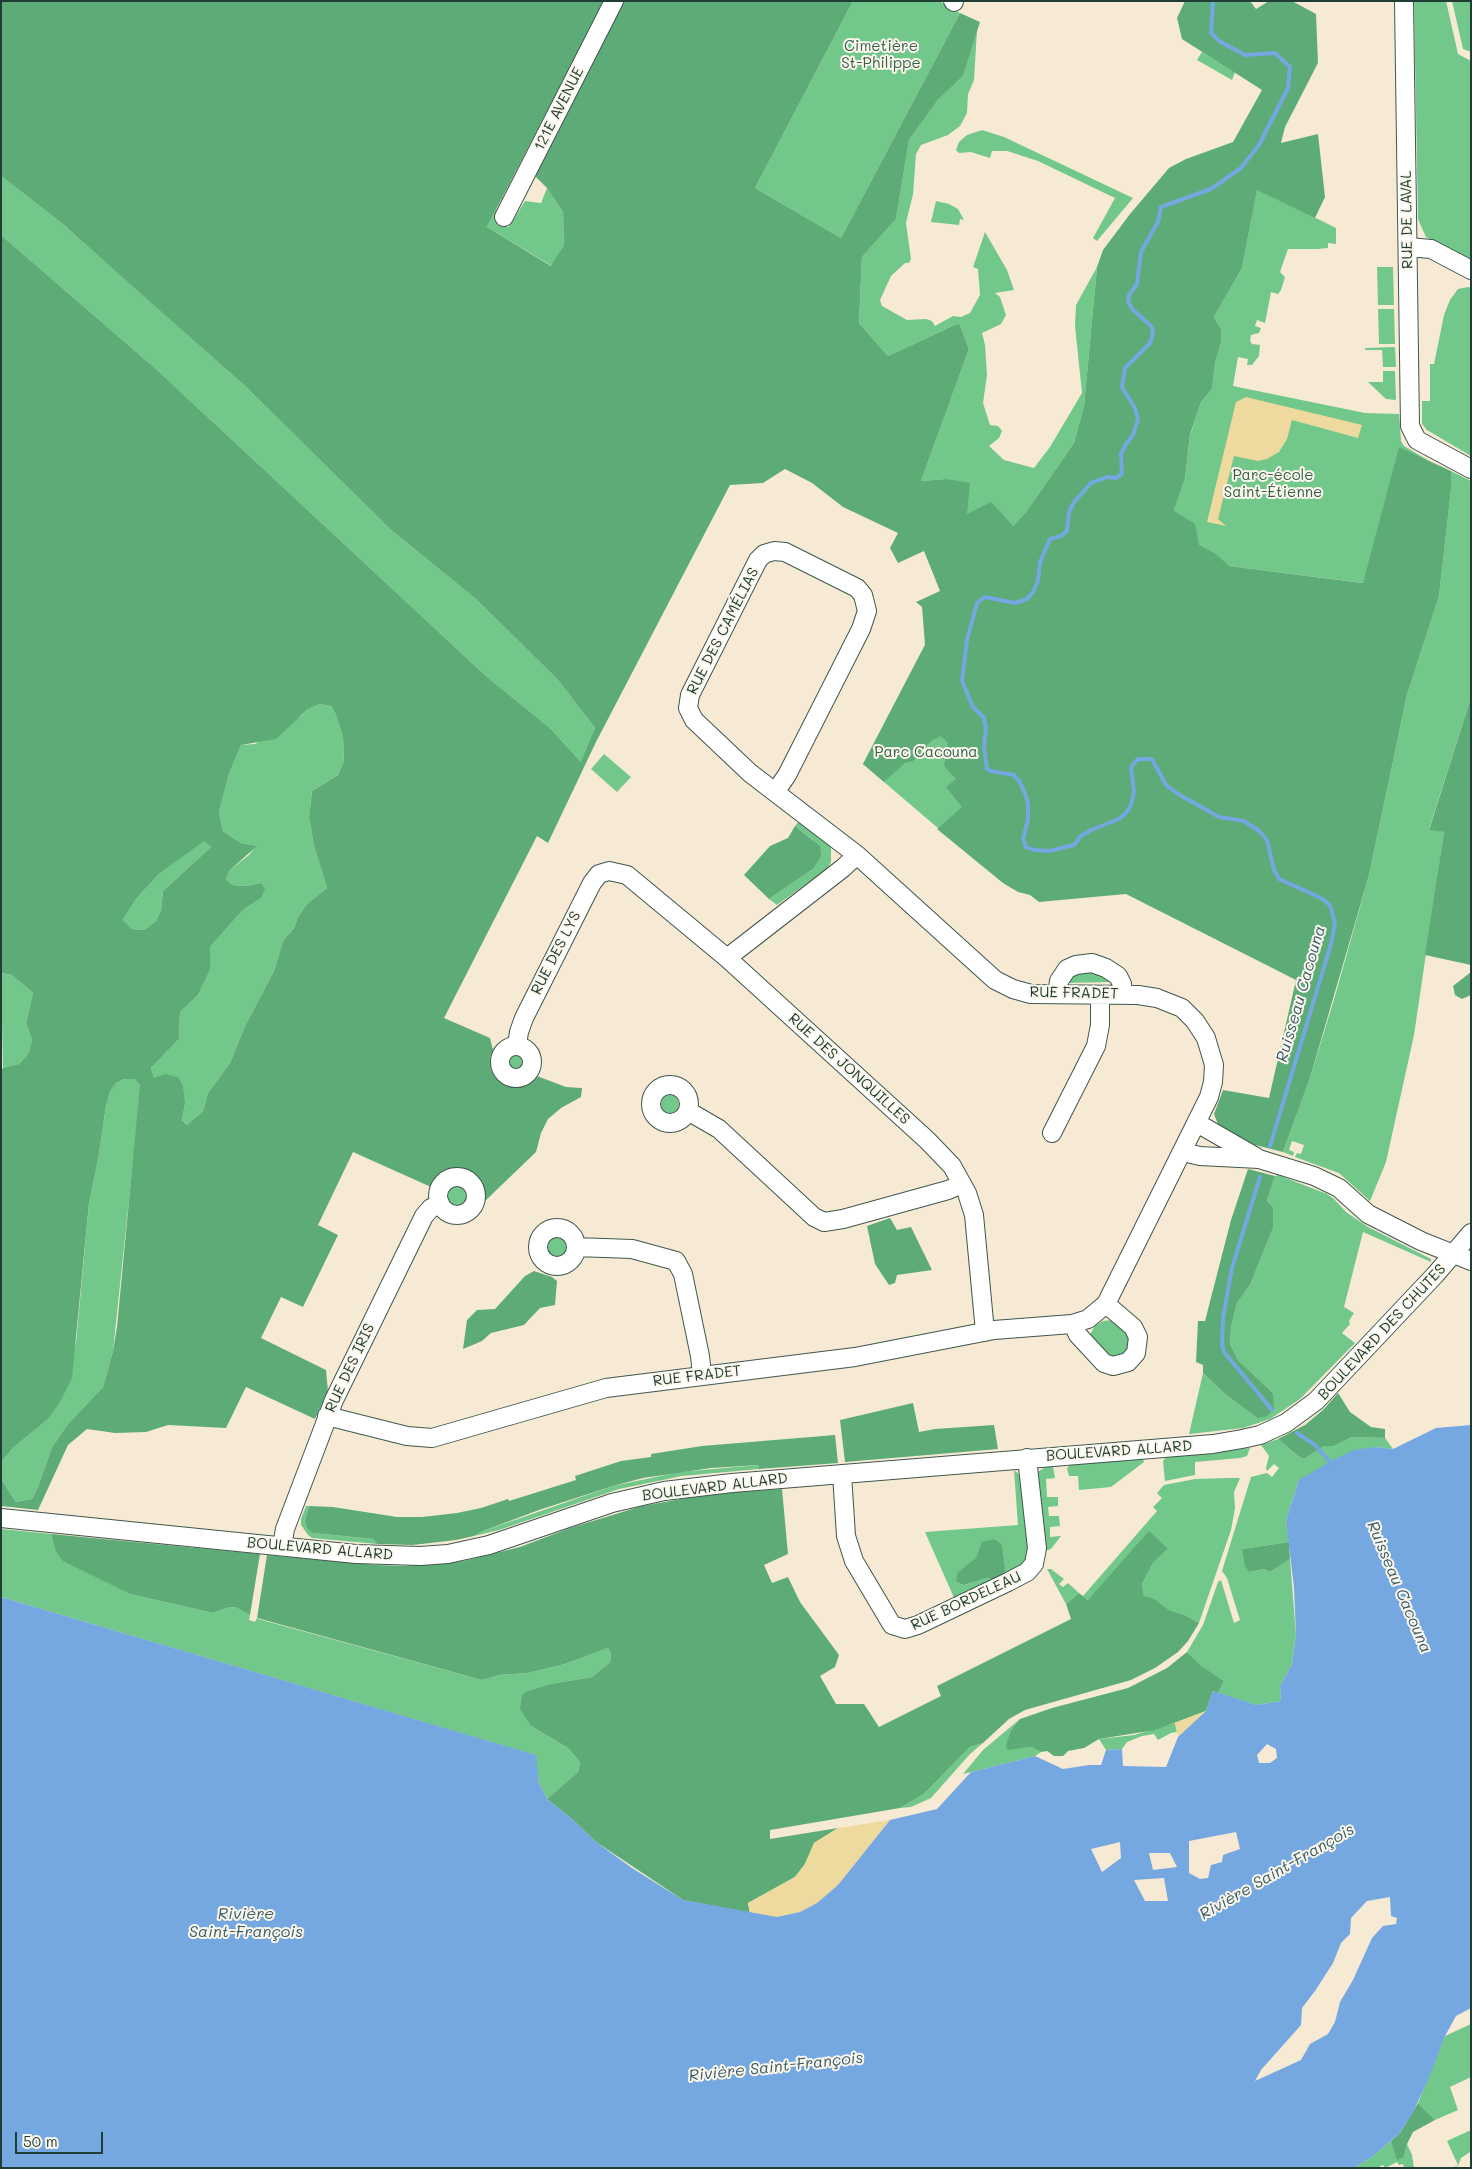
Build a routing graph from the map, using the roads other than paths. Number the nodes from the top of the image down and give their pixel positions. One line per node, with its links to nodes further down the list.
1 (614, 1): 3 (street, 121E AVENUE)
2 (1404, 1): 4 (street, RUE DE LAVAL)
3 (504, 217)
4 (1408, 247): 5 (street); 6 (street, RUE DE LAVAL)
5 (1471, 270)
6 (1471, 469)
7 (776, 791): 7 (street, RUE DES CAMÉLIAS); 8 (street, RUE DES CAMÉLIAS)
8 (857, 855): 10 (street); 11 (street, RUE FRADET)
9 (609, 870): 10 (street, RUE DES JONQUILLES); 14 (street, RUE DES LYS)
10 (727, 958): 20 (street, RUE DES JONQUILLES)
11 (1057, 994): 12 (street, RUE FRADET); 13 (street)
12 (1100, 995): 13 (street, RUE FRADET); 17 (street)
13 (1123, 995): 16 (street, RUE FRADET)
14 (517, 1046)
15 (688, 1111): 20 (street)
16 (1197, 1123): 18 (street, RUE FRADET); 19 (street)
17 (1052, 1133)
18 (1182, 1152): 19 (street); 26 (street, RUE FRADET)
19 (1258, 1159): 24 (street)
20 (962, 1184): 28 (street, RUE DES JONQUILLES)
21 (440, 1203): 30 (street, RUE DES IRIS)
22 (1471, 1233): 24 (street, BOULEVARD DES CHUTES)
23 (576, 1247): 29 (street)
24 (1454, 1254): 25 (street); 31 (street, BOULEVARD DES CHUTES)
25 (1471, 1261)
26 (1106, 1304): 27 (street, RUE FRADET); 27 (street)
27 (1073, 1324): 28 (street, RUE FRADET)
28 (985, 1332): 29 (street, RUE FRADET)
29 (702, 1375): 30 (street, RUE FRADET)
30 (327, 1416): 35 (street, RUE DES IRIS)
31 (1286, 1423): 32 (street, BOULEVARD ALLARD)
32 (1027, 1458): 33 (street, BOULEVARD ALLARD); 33 (street, RUE BORDELEAU)
33 (842, 1474): 35 (street, BOULEVARD ALLARD)
34 (1, 1518): 35 (street, BOULEVARD ALLARD)
35 (282, 1546)

